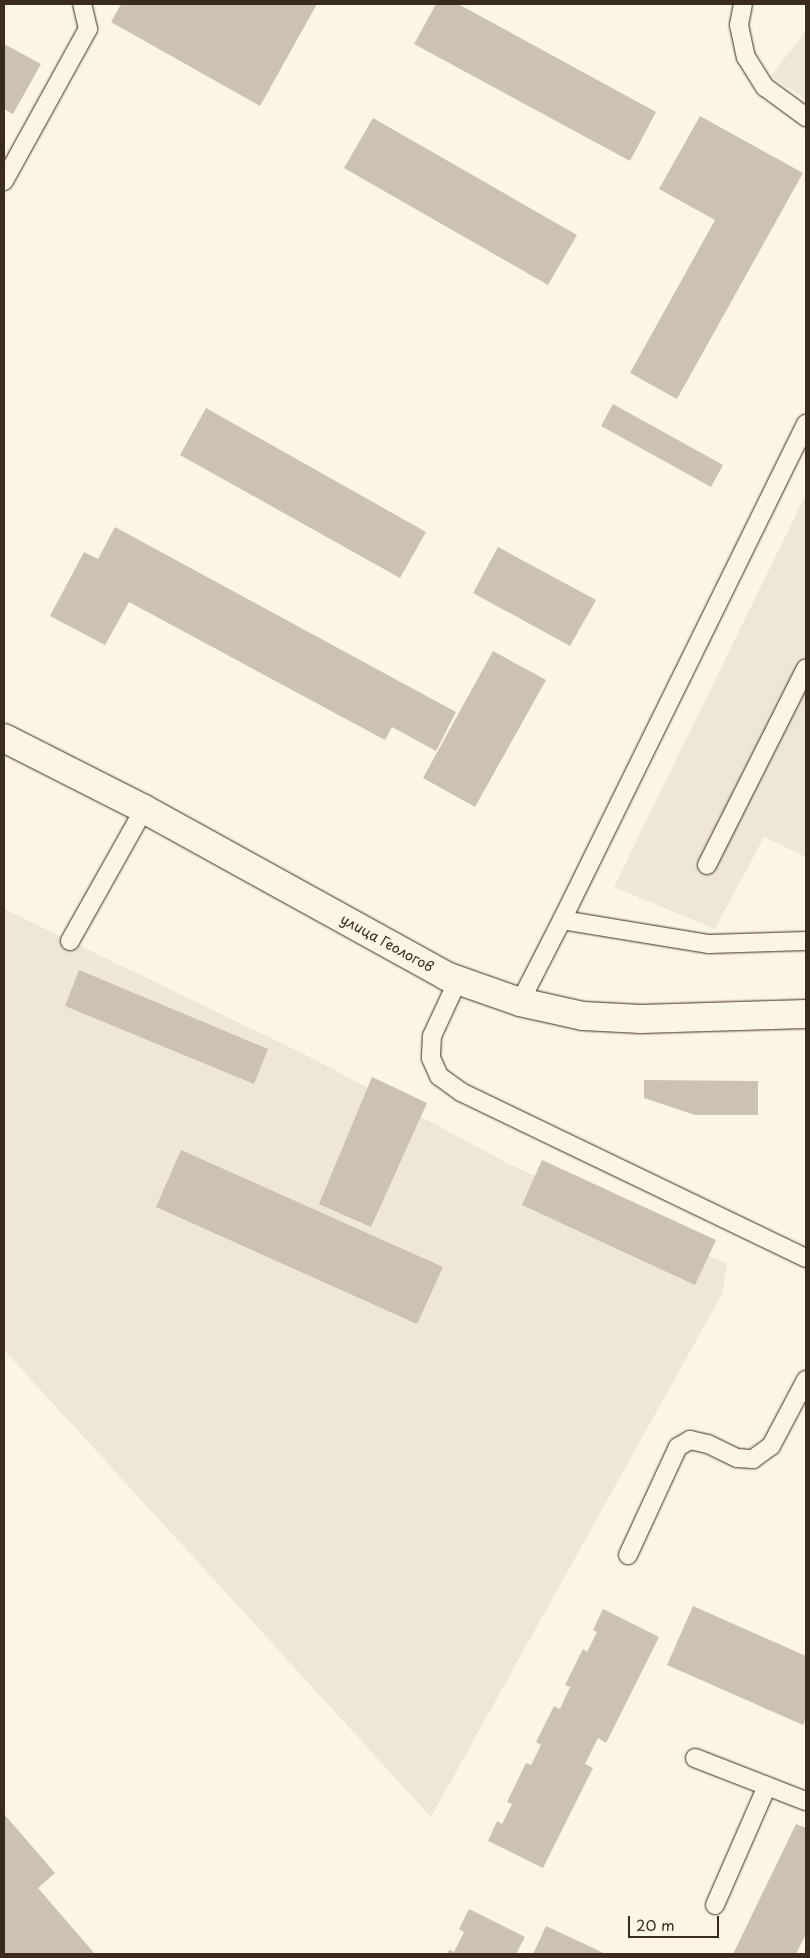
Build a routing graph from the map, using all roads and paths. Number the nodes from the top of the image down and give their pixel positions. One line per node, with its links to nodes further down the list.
1 (82, 4): 4 (lane)
2 (743, 4): 3 (lane)
3 (806, 117)
4 (4, 181)
5 (806, 424): 10 (lane)
6 (806, 668): 9 (lane)
7 (4, 738): 8 (street, улица Геологов)
8 (144, 809): 11 (lane); 13 (street, улица Геологов)
9 (707, 865)
10 (562, 920): 12 (lane); 14 (lane)
11 (70, 941)
12 (806, 941)
13 (458, 980): 14 (street, улица Геологов); 16 (lane)
14 (520, 1002): 15 (street, улица Геологов)
15 (806, 1014)
16 (806, 1258)
17 (806, 1380): 18 (lane)
18 (628, 1555)
19 (695, 1758): 20 (lane)
20 (767, 1786): 21 (lane); 22 (lane)
21 (806, 1801)
22 (715, 1906)

